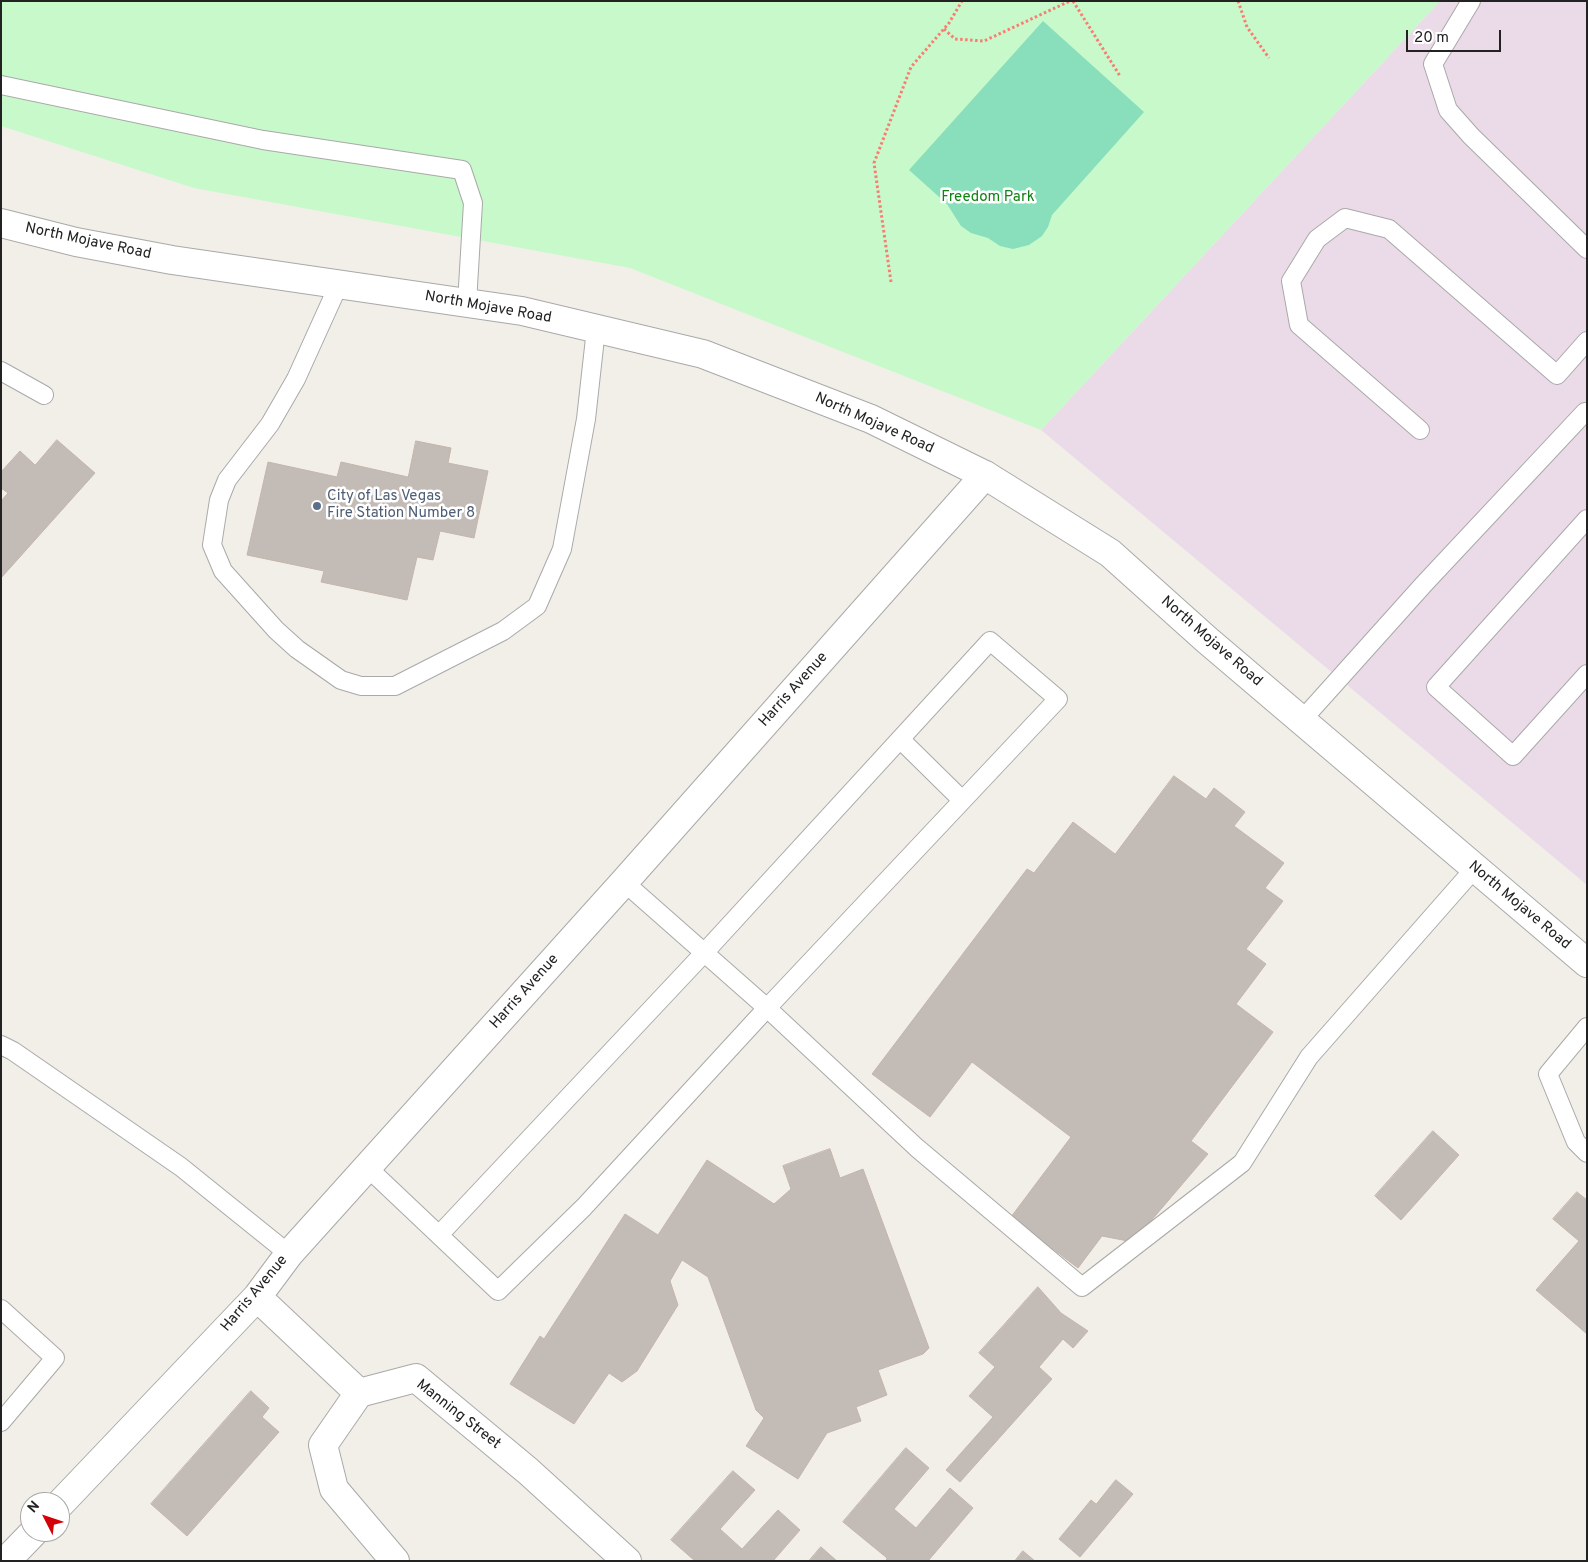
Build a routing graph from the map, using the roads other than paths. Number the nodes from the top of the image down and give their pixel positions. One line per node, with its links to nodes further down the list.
1 (1471, 1): 4 (lane)
2 (1, 85): 6 (lane)
3 (1, 223): 5 (street, North Mojave Road)
4 (1587, 249)
5 (339, 284): 6 (street, North Mojave Road); 7 (lane)
6 (468, 303): 7 (street, North Mojave Road)
7 (596, 329): 13 (street, North Mojave Road)
8 (1587, 340): 12 (lane)
9 (1, 371): 10 (lane)
10 (44, 395)
11 (1586, 412): 16 (lane)
12 (1420, 430)
13 (986, 475): 16 (street, North Mojave Road); 20 (street, Harris Avenue)
14 (1587, 519): 15 (lane)
15 (1587, 674)
16 (1302, 720): 19 (street, North Mojave Road)
17 (900, 739): 18 (lane); 18 (lane); 21 (lane)
18 (962, 800): 23 (lane)
19 (1475, 868): 22 (street, North Mojave Road); 23 (lane)
20 (624, 882): 21 (lane); 27 (street, Harris Avenue)
21 (704, 953): 23 (lane); 28 (lane)
22 (1587, 964)
23 (767, 1008): 28 (lane)
24 (1587, 1027): 26 (lane)
25 (1, 1045): 29 (lane)
26 (1587, 1153)
27 (367, 1167): 28 (lane); 29 (street, Harris Avenue)
28 (439, 1235)
29 (289, 1254): 30 (street, Harris Avenue)
30 (257, 1297): 32 (street); 34 (street, Harris Avenue)
31 (1, 1308): 33 (lane)
32 (359, 1393): 37 (street); 38 (street, Manning Street)
33 (1, 1422)
34 (70, 1493)
35 (24, 1542): 36 (street)
36 (6, 1561)
37 (395, 1561)
38 (627, 1561)

